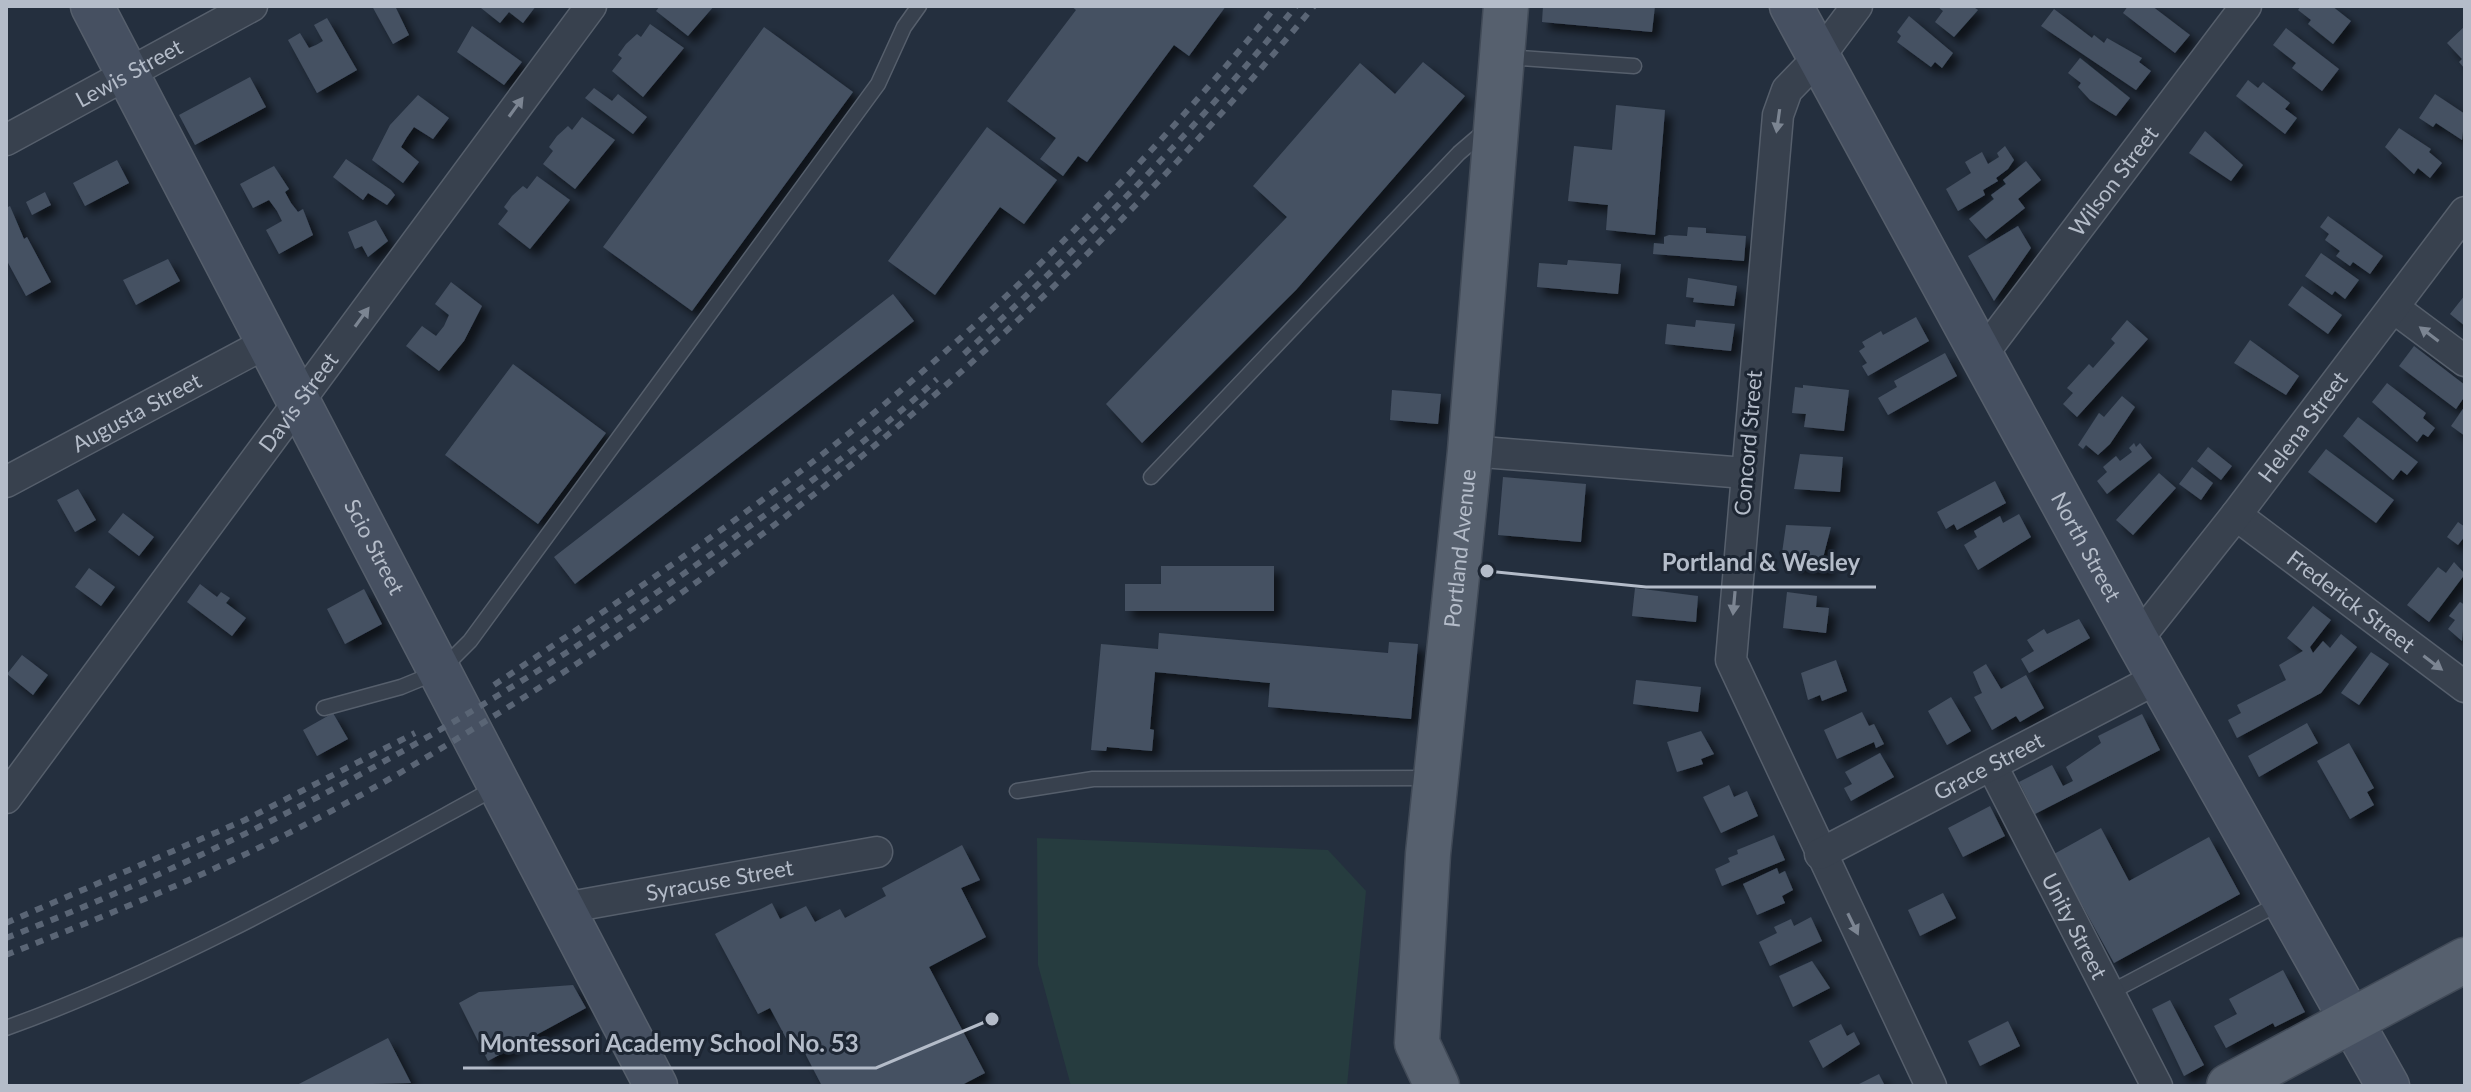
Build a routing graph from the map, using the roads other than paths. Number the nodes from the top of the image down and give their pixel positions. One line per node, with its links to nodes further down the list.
1 (92, 6): 12 (street, Scio Street)
2 (252, 6): 12 (street, Lewis Street)
3 (591, 6): 20 (street, Davis Street, one-way to 3)
4 (919, 6): 27 (lane)
5 (1506, 6): 9 (main road, Portland Avenue)
6 (1791, 6): 10 (street, North Street)
7 (1857, 6): 10 (street, Concord Street)
8 (2246, 6): 18 (street, Wilson Street)
9 (1503, 57): 11 (lane); 13 (main road, Portland Avenue)
10 (1819, 57): 18 (street, North Street); 22 (street, Concord Street, one-way to 22)
11 (1634, 66)
12 (127, 74): 14 (street, Lewis Street); 17 (street, Scio Street)
13 (1497, 121): 21 (main road, Portland Avenue); 23 (lane)
14 (6, 140)
15 (2465, 212): 16 (street, Helena Street)
16 (2394, 308): 19 (street, one-way to 16); 25 (street, Helena Street)
17 (268, 342): 20 (street, Scio Street); 24 (street, Augusta Street)
18 (1982, 355): 26 (street, North Street)
19 (2465, 361)
20 (300, 402): 27 (street, Scio Street); 35 (street, Davis Street)
21 (1470, 451): 22 (street); 32 (main road, Portland Avenue)
22 (1745, 473): 37 (street, Concord Street, one-way to 37)
23 (1151, 477)
24 (6, 482)
25 (2236, 515): 26 (street, Helena Street); 29 (street, Frederick Street, one-way to 29)
26 (2137, 640): 28 (street, North Street)
27 (440, 671): 30 (lane); 33 (street, Scio Street)
28 (2158, 678): 31 (street, Grace Street); 38 (street, North Street)
29 (2465, 687)
30 (324, 708)
31 (1992, 766): 37 (street, Grace Street); 41 (street, Unity Street)
32 (1435, 778): 34 (lane); 45 (main road, Portland Avenue)
33 (499, 787): 39 (street, Scio Street); 43 (lane)
34 (1017, 791)
35 (6, 798)
36 (877, 852): 39 (street, Syracuse Street)
37 (1820, 854): 46 (street, Concord Street, one-way to 46)
38 (2285, 901): 41 (lane); 42 (street, North Street)
39 (564, 908): 44 (street, Scio Street)
40 (2465, 960): 42 (main road)
41 (2109, 993): 47 (street, Unity Street)
42 (2353, 1021): 48 (main road); 49 (street, North Street)
43 (6, 1028)
44 (656, 1086)
45 (1437, 1086)
46 (1931, 1086)
47 (2157, 1086)
48 (2229, 1086)
49 (2388, 1086)

